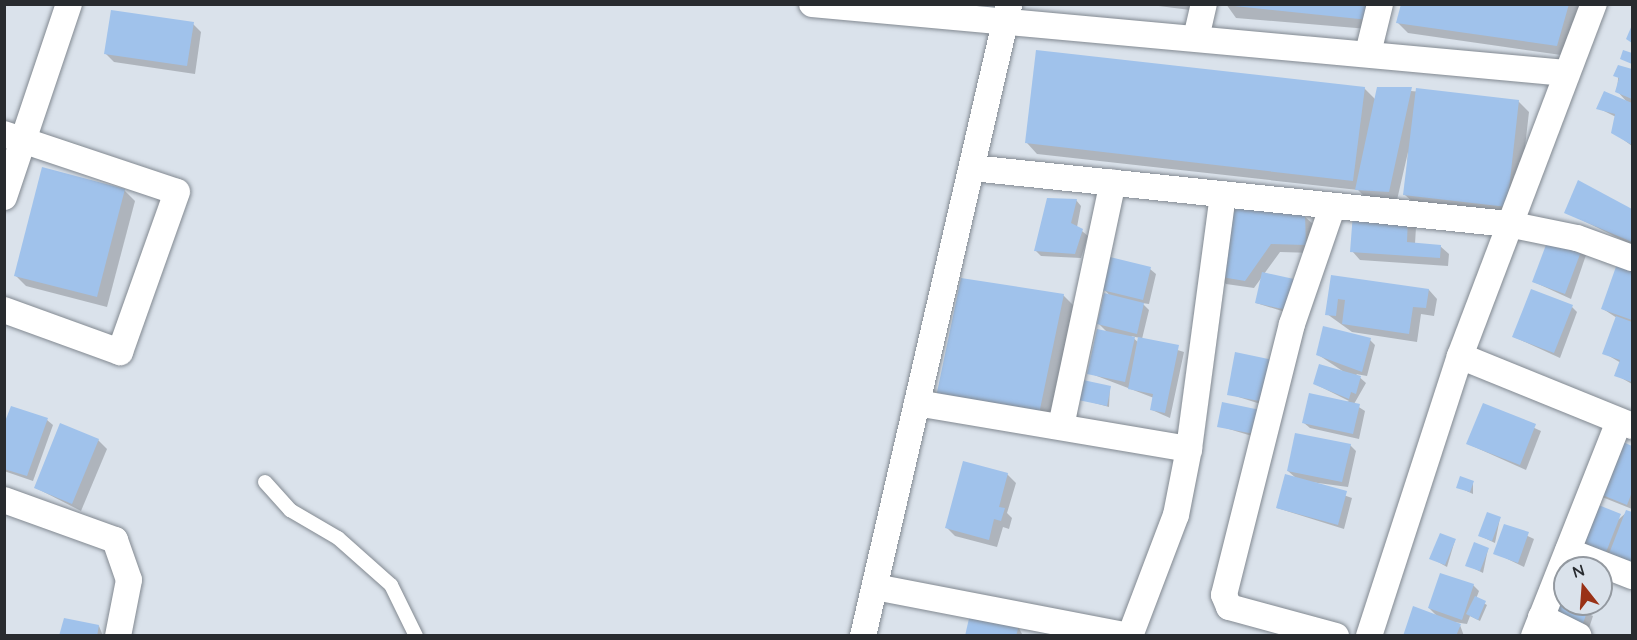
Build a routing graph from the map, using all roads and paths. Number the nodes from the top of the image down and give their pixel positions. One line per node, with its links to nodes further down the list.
1 (69, 4): 10 (street)
2 (812, 4): 6 (street)
3 (1204, 4): 7 (street)
4 (1380, 4): 8 (street)
5 (1594, 4): 9 (street)
6 (1008, 12): 7 (street); 11 (street)
7 (1196, 38): 8 (street)
8 (1368, 54): 9 (street)
9 (1566, 73): 16 (street)
10 (14, 137): 14 (street); 18 (street)
11 (972, 168): 12 (street); 20 (street)
12 (1113, 182): 13 (street); 22 (street)
13 (1223, 195): 15 (street); 23 (street)
14 (4, 197)
15 (1332, 207): 16 (street); 34 (street)
16 (1508, 225): 17 (street); 19 (street)
17 (1632, 258)
18 (4, 310)
19 (1460, 356): 21 (street); 35 (street)
20 (917, 403): 22 (street); 28 (street)
21 (1626, 424): 26 (street)
22 (1061, 426): 23 (street)
23 (1188, 449): 33 (street)
24 (265, 482): 31 (lane)
25 (4, 500): 30 (street)
26 (1568, 550): 27 (street); 29 (street)
27 (1632, 576)
28 (874, 587): 32 (street); 33 (street)
29 (1537, 626): 36 (street)
30 (117, 636)
31 (416, 636)
32 (863, 636)
33 (1129, 636)
34 (1335, 636)
35 (1370, 636)
36 (1579, 636)

